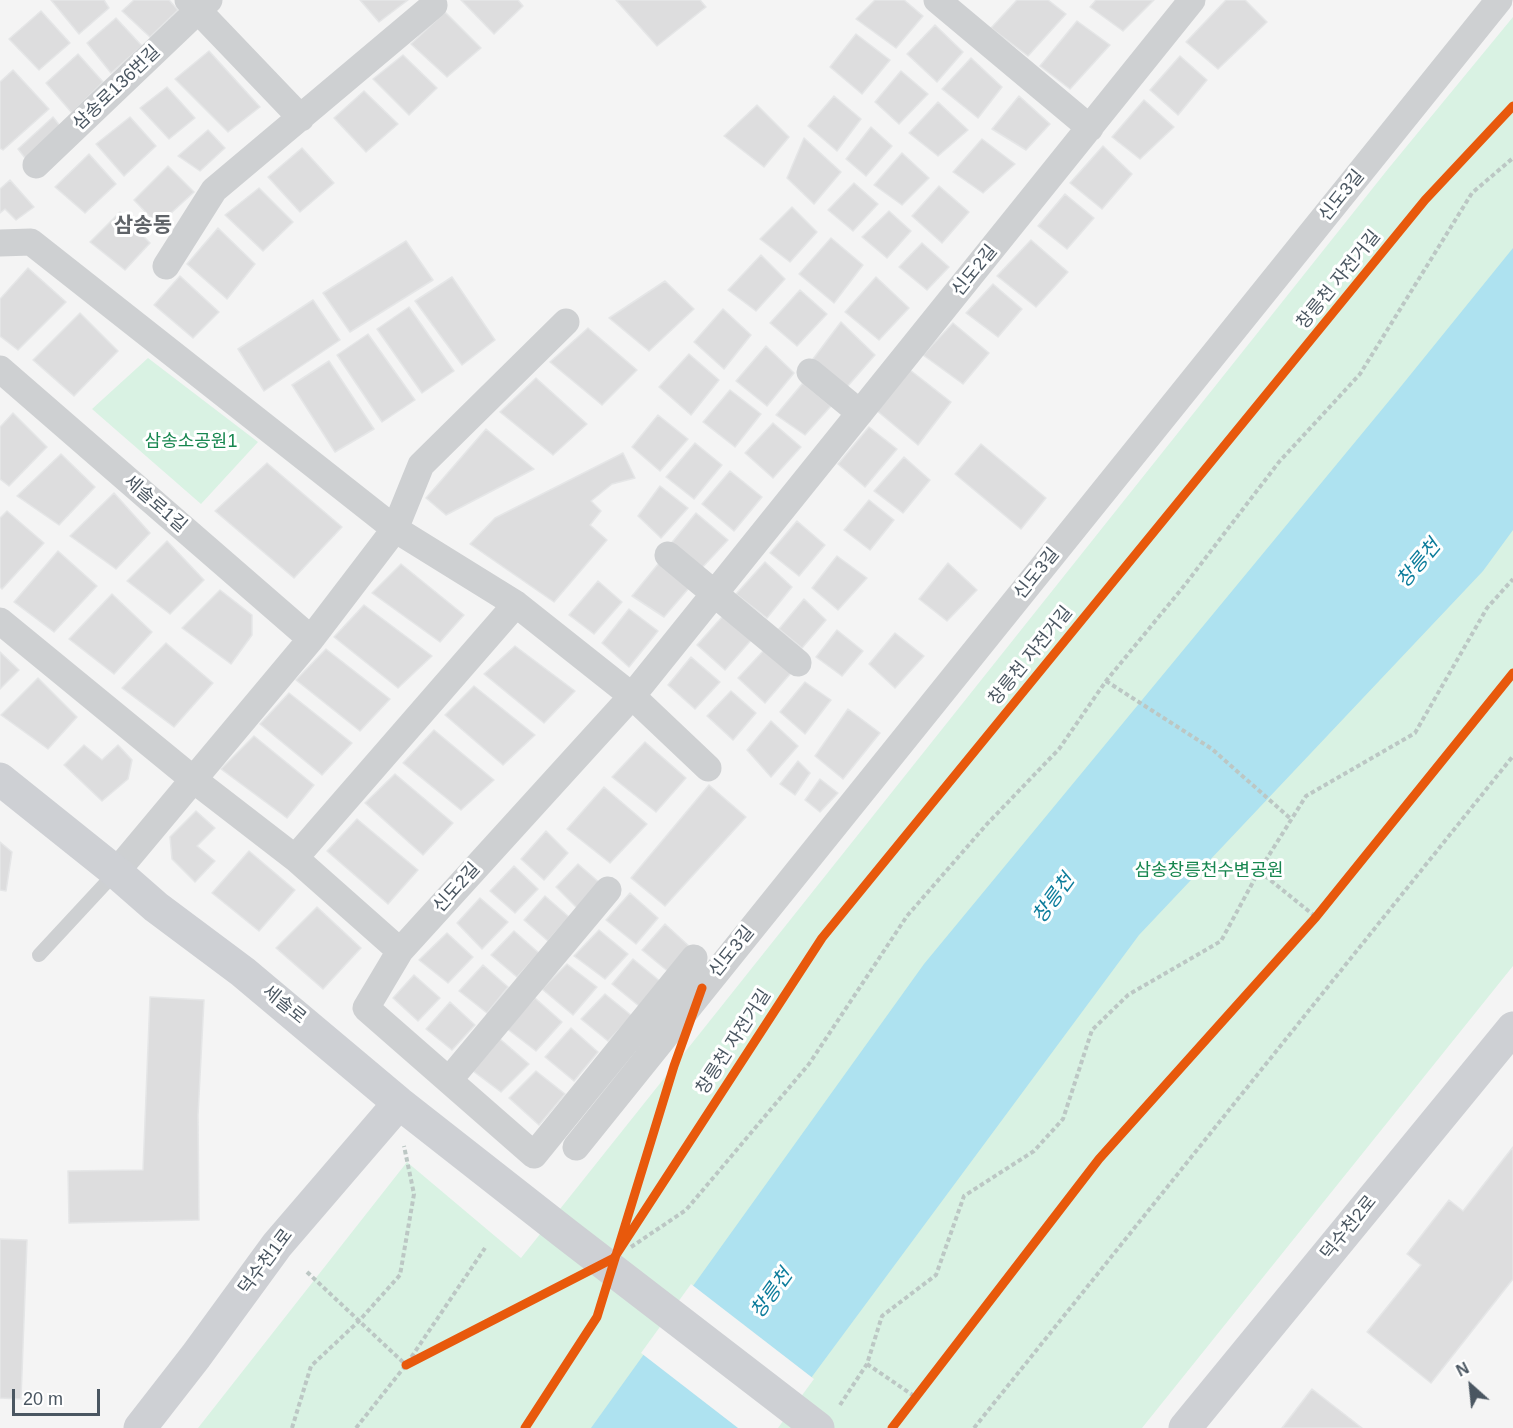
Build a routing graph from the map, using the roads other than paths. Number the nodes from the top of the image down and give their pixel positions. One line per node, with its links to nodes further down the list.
1 (937, 0): 7 (street)
2 (1192, 0): 7 (street, 신도2길)
3 (1498, 0): 35 (street, 신도3길)
4 (198, 4): 6 (street, 삼송로136번길); 8 (street, 삼송로136번길)
5 (434, 5): 6 (street)
6 (301, 118): 10 (street)
7 (1090, 128): 14 (street, 신도2길)
8 (36, 165)
9 (0, 243): 15 (street)
10 (166, 266)
11 (566, 322): 15 (street)
12 (0, 369): 20 (street, 세솔로1길)
13 (810, 372): 14 (street)
14 (860, 413): 17 (street, 신도2길)
15 (395, 529): 18 (street); 20 (street)
16 (668, 555): 17 (street)
17 (714, 594): 21 (street); 22 (street, 신도2길)
18 (516, 604): 22 (street); 26 (street)
19 (0, 621): 25 (street)
20 (311, 639): 25 (street)
21 (798, 663)
22 (632, 696): 23 (street); 29 (street, 신도2길)
23 (708, 768)
24 (0, 779): 27 (street, 세솔로)
25 (194, 780): 26 (street); 27 (street)
26 (295, 858): 29 (street)
27 (116, 872): 30 (lane); 34 (street, 세솔로)
28 (608, 890): 33 (street)
29 (400, 951): 33 (street, 신도2길)
30 (39, 955)
31 (694, 958): 36 (street, 신도3길)
32 (1510, 1039): 39 (street, 덕수천2로)
33 (449, 1080): 36 (street, 신도2길)
34 (399, 1102): 37 (street, 세솔로); 38 (street, 덕수천1로)
35 (576, 1148)
36 (534, 1155)
37 (827, 1419)
38 (140, 1428)
39 (1185, 1428)

